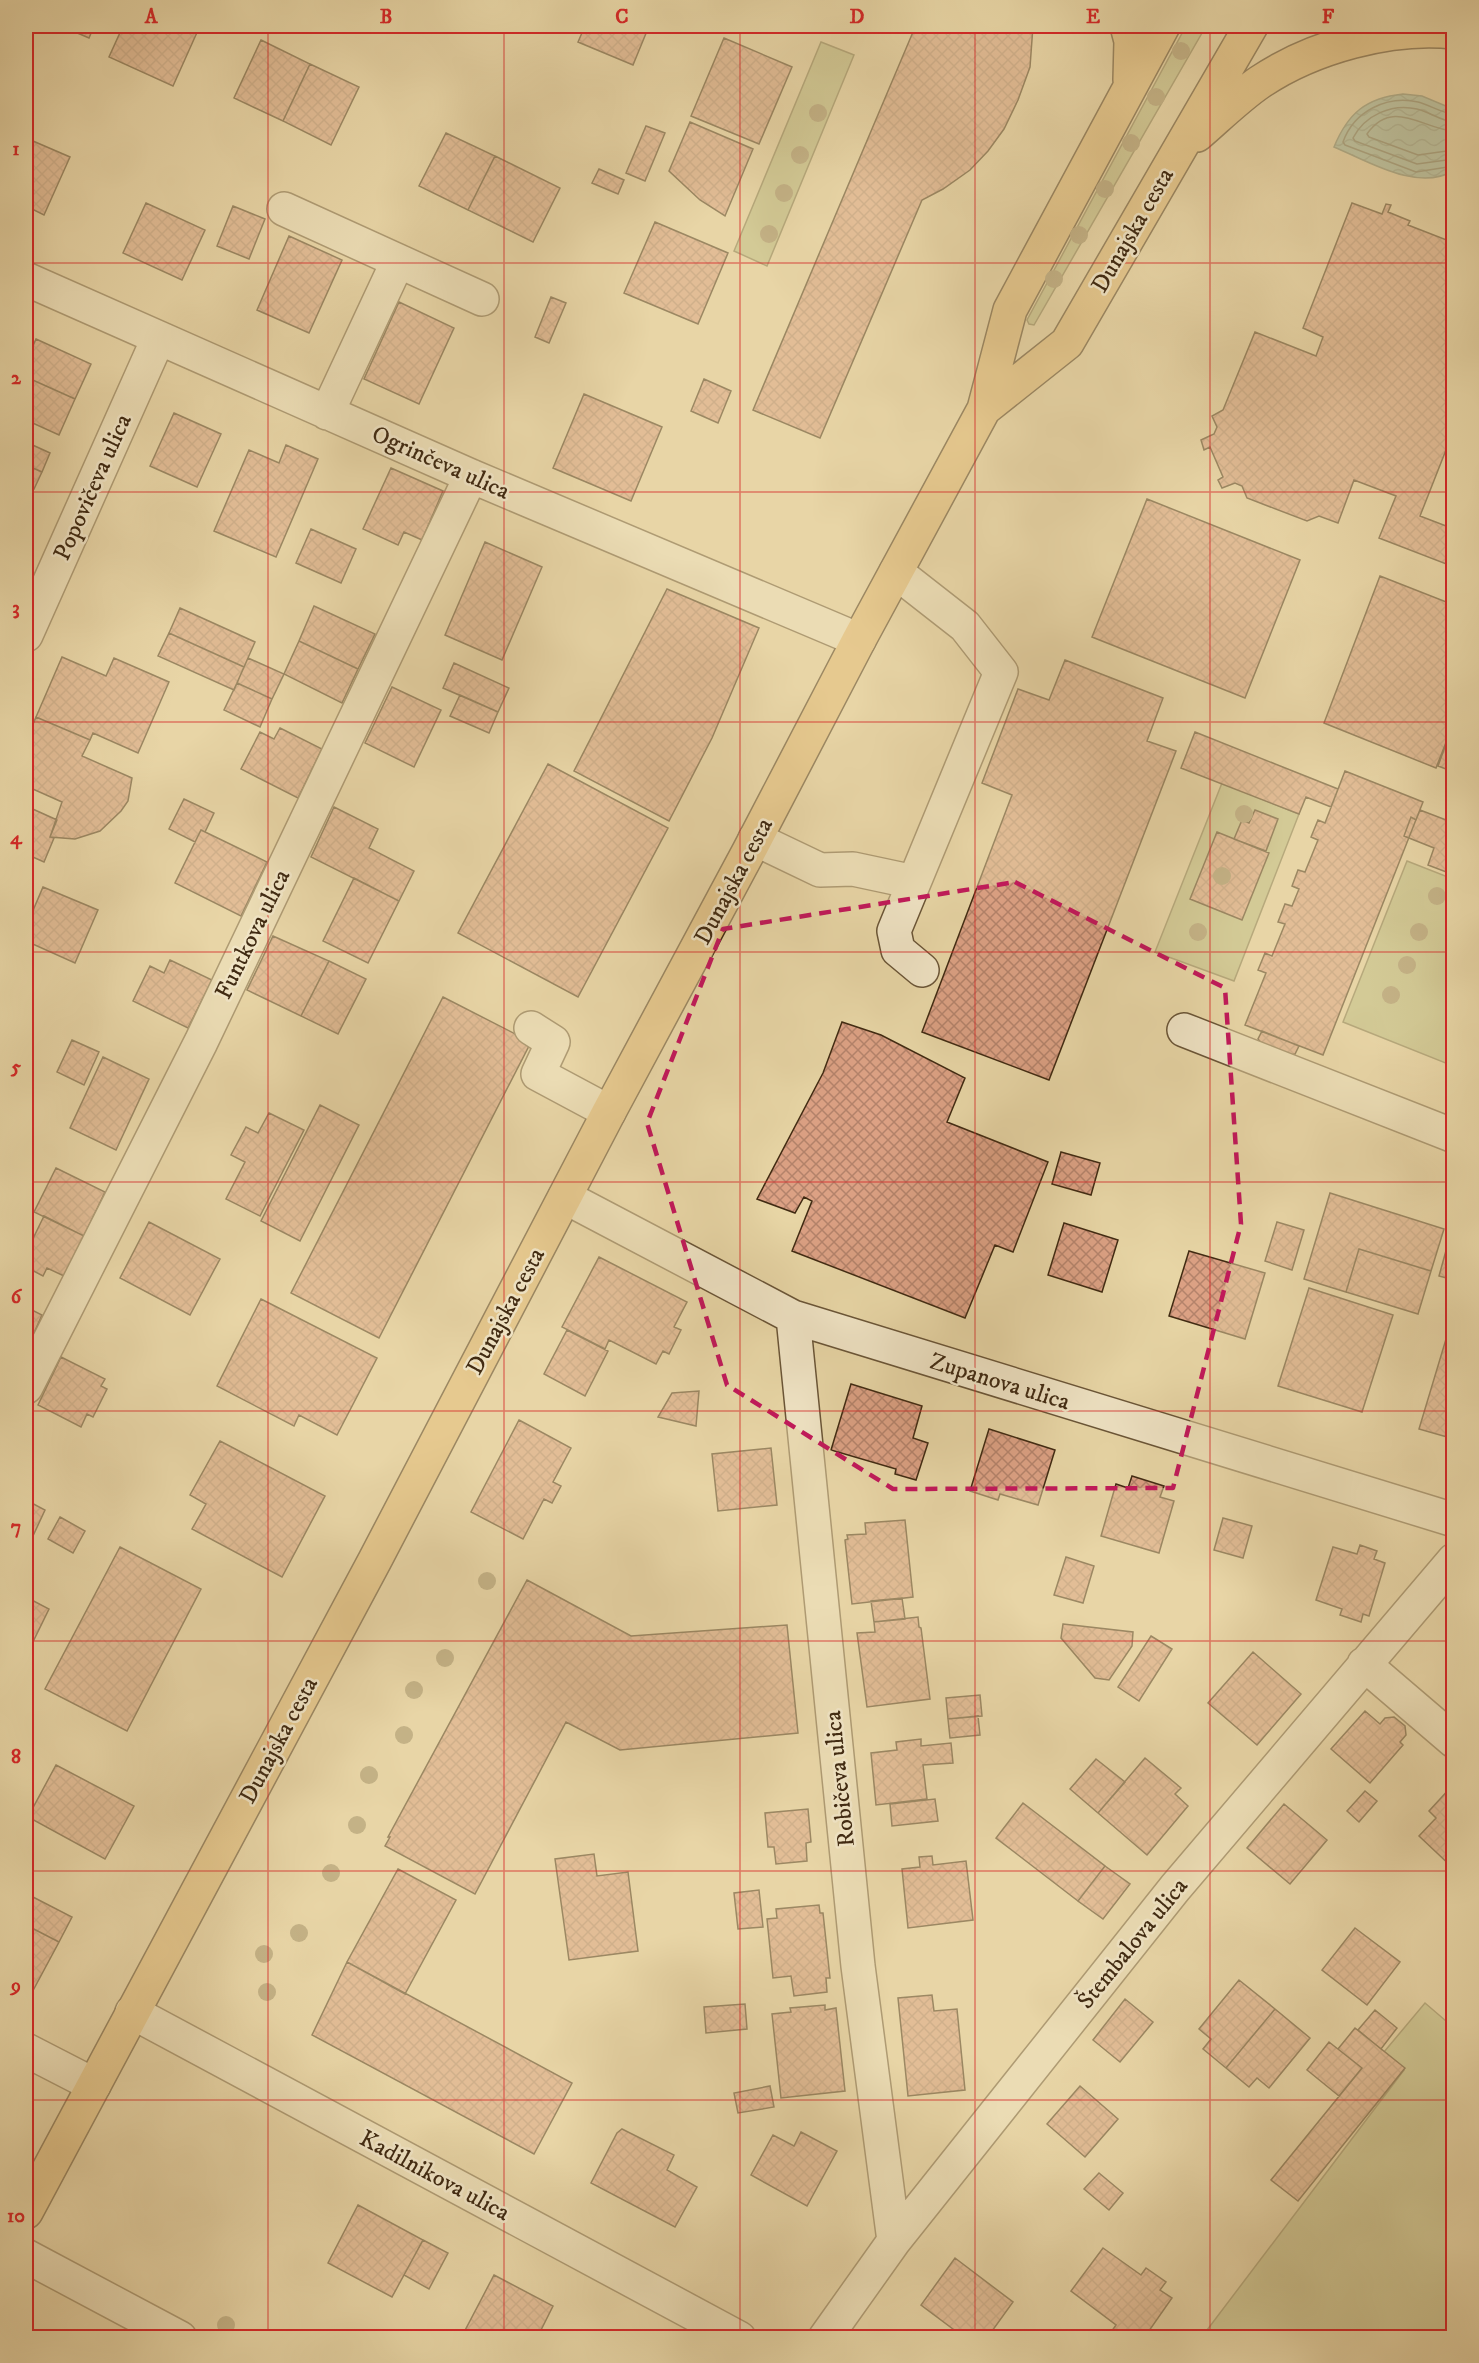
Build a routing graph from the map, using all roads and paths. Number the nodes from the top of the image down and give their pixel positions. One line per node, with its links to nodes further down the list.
1 (1127, 26): 5 (main road)
2 (1163, 26): 5 (main road, Dunajska cesta)
3 (1251, 26): 6 (main road, Dunajska cesta)
4 (1454, 33): 6 (main road)
5 (1130, 86): 12 (main road, Dunajska cesta)
6 (1178, 151): 12 (main road, Dunajska cesta)
7 (284, 209): 8 (street)
8 (398, 261): 10 (street); 13 (street)
9 (26, 279): 11 (street, Ogrinčeva ulica)
10 (482, 299)
11 (158, 339): 13 (street, Ogrinčeva ulica); 16 (street, Popovičeva ulica)
12 (984, 409): 15 (main road, Dunajska cesta)
13 (327, 412): 14 (street, Ogrinčeva ulica)
14 (471, 476): 17 (street, Ogrinčeva ulica); 27 (street, Funtkova ulica)
15 (896, 572): 17 (main road, Dunajska cesta); 19 (street)
16 (26, 635)
17 (859, 640): 18 (main road, Dunajska cesta)
18 (755, 839): 19 (street); 23 (main road, Dunajska cesta)
19 (914, 882): 20 (street)
20 (922, 970)
21 (531, 1028): 23 (street)
22 (1184, 1030): 24 (street)
23 (609, 1112): 25 (main road, Dunajska cesta)
24 (1454, 1136)
25 (565, 1197): 26 (street, Zupanova ulica); 32 (main road, Dunajska cesta)
26 (793, 1317): 28 (street, Zupanova ulica); 37 (street, Robičeva ulica)
27 (26, 1387)
28 (1454, 1520)
29 (1454, 1560): 30 (street, Štembalova ulica)
30 (1364, 1664): 31 (street); 37 (street, Štembalova ulica)
31 (1454, 1742)
32 (132, 2013): 34 (main road, Dunajska cesta); 40 (street, Kadilnikova ulica)
33 (26, 2050): 34 (street)
34 (93, 2085): 35 (main road, Dunajska cesta)
35 (34, 2178): 36 (main road, Dunajska cesta)
36 (26, 2212)
37 (894, 2241): 41 (street, Štembalova ulica)
38 (26, 2256): 39 (street)
39 (180, 2337)
40 (739, 2337)
41 (825, 2337)

